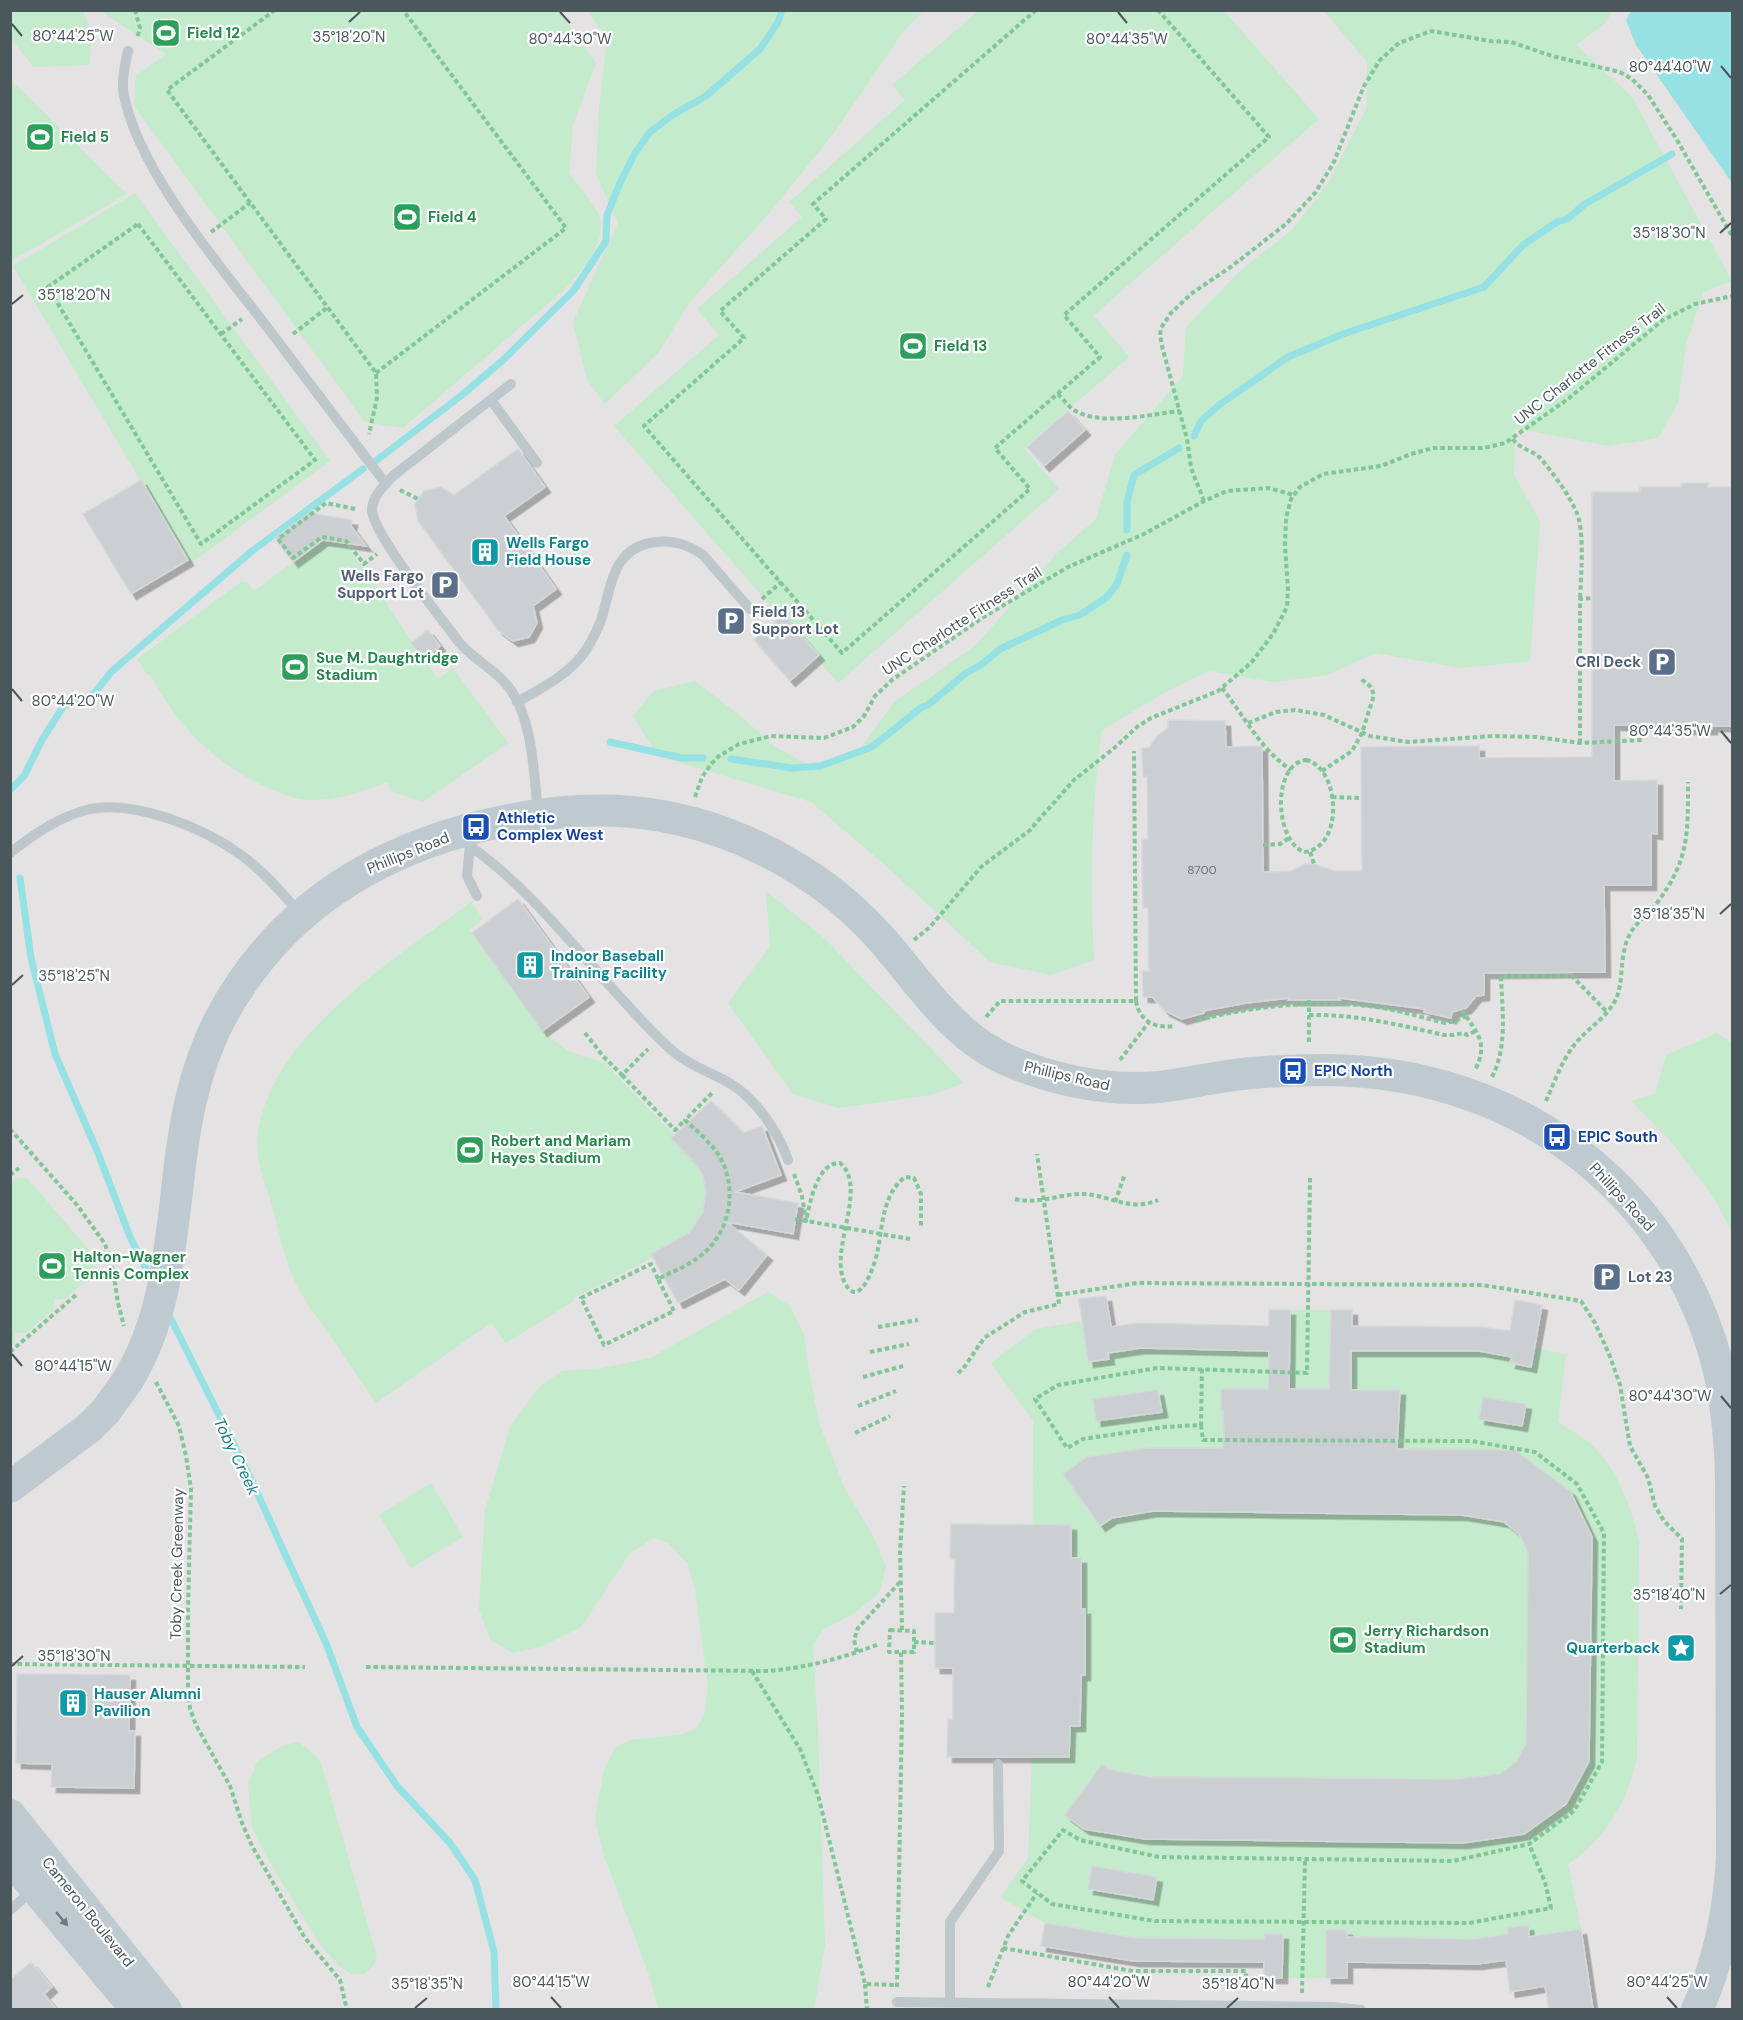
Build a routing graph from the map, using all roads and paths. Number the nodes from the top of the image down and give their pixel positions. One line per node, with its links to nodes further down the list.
1 (135, 10): 6 (path)
2 (275, 10): 7 (path)
3 (403, 10): 15 (path)
4 (1036, 10): 29 (path)
5 (1158, 10): 17 (path)
6 (128, 51): 9 (lane)
7 (250, 203): 9 (path); 11 (path)
8 (1732, 236): 19 (path)
9 (201, 239): 12 (lane)
10 (1732, 296): 21 (path, UNC Charlotte Fitness Trail)
11 (328, 307): 14 (path); 15 (path)
12 (254, 310): 13 (path); 14 (lane)
13 (221, 334): 13 (path)
14 (280, 343): 23 (lane)
15 (376, 373): 20 (path)
16 (511, 384): 18 (lane)
17 (1058, 394): 19 (path); 29 (path)
18 (491, 400): 22 (lane); 23 (lane)
19 (1180, 411): 25 (path)
20 (372, 423)
21 (1513, 439): 24 (path, UNC Charlotte Fitness Trail); 32 (path)
22 (537, 463)
23 (386, 484): 36 (lane)
24 (1294, 495): 25 (path, UNC Charlotte Fitness Trail); 35 (path)
25 (1204, 501): 46 (path, UNC Charlotte Fitness Trail)
26 (355, 509): 27 (path)
27 (377, 554)
28 (452, 580): 30 (path)
29 (781, 582): 33 (path)
30 (436, 591)
31 (1592, 598): 32 (path)
32 (1580, 599): 40 (path)
33 (750, 609): 36 (lane)
34 (1360, 678): 38 (path)
35 (1222, 688): 37 (path); 57 (path)
36 (517, 702): 48 (lane)
37 (1248, 723): 38 (path); 42 (path)
38 (1362, 733): 40 (path); 43 (path)
39 (1642, 740): 40 (path)
40 (1580, 743)
41 (1134, 751): 58 (path)
42 (1291, 770): 43 (path); 50 (path)
43 (1322, 771): 45 (path)
44 (1688, 782): 61 (path)
45 (1332, 797): 47 (path); 52 (path)
46 (695, 798)
47 (1362, 798)
48 (538, 814): 49 (street, Phillips Road); 156 (street, Phillips Road)
49 (468, 838): 55 (lane); 56 (street, Phillips Road); 70 (lane)
50 (1289, 838): 51 (path); 52 (path)
51 (1263, 844)
52 (1310, 852): 54 (path)
53 (10, 853): 56 (lane)
54 (1314, 864)
55 (477, 896)
56 (301, 915): 110 (street, Phillips Road, bridge)
57 (913, 940)
58 (1136, 1001): 64 (path); 66 (path)
59 (1309, 1002): 62 (path); 63 (path); 65 (path)
60 (1462, 1010): 63 (path)
61 (1608, 1012): 75 (path); 77 (path)
62 (1309, 1015): 68 (path); 71 (path)
63 (1466, 1016): 68 (path)
64 (985, 1018)
65 (1197, 1020)
66 (1149, 1022): 67 (path); 72 (path)
67 (1174, 1026)
68 (1476, 1031): 73 (path)
69 (585, 1033): 74 (path)
70 (659, 1038): 74 (path); 76 (lane)
71 (1309, 1048)
72 (1119, 1065)
73 (1475, 1070)
74 (622, 1075): 78 (path)
75 (1491, 1077)
76 (725, 1081): 78 (path); 81 (lane)
77 (1545, 1103)
78 (686, 1120): 96 (path)
79 (10, 1129): 102 (path)
80 (1037, 1154): 87 (path)
81 (789, 1160): 91 (path)
82 (19, 1168): 84 (path)
83 (1125, 1174): 89 (path)
84 (10, 1175)
85 (1310, 1178): 97 (path)
86 (1015, 1199): 87 (path)
87 (1044, 1200): 89 (path); 99 (path)
88 (1158, 1200): 89 (path)
89 (1115, 1202)
90 (795, 1219): 91 (path)
91 (806, 1221): 92 (path); 92 (path)
92 (845, 1228): 94 (path); 94 (path)
93 (921, 1228): 94 (path)
94 (881, 1234): 95 (path)
95 (910, 1239)
96 (658, 1279): 96 (path)
97 (1309, 1284): 99 (path); 107 (path); 119 (path)
98 (76, 1295): 104 (path)
99 (1058, 1295): 108 (path)
100 (918, 1320): 101 (path)
101 (878, 1327)
102 (130, 1335)
103 (909, 1344): 105 (path)
104 (10, 1352)
105 (870, 1352)
106 (903, 1366): 109 (path)
107 (1202, 1370): 114 (path); 114 (path)
108 (958, 1373)
109 (863, 1377)
110 (140, 1378): 117 (street, Phillips Road); 129 (path, Toby Creek Greenway)
111 (896, 1391): 112 (path)
112 (858, 1406)
113 (890, 1416): 115 (path)
114 (1201, 1425): 124 (path)
115 (855, 1433)
116 (904, 1486): 118 (path)
117 (10, 1487)
118 (901, 1581): 120 (path); 126 (path)
119 (1681, 1609)
120 (902, 1630): 121 (path); 127 (path)
121 (914, 1642): 122 (path); 127 (path)
122 (935, 1643)
123 (879, 1644): 126 (path)
124 (1603, 1648): 125 (path); 135 (path)
125 (1656, 1648)
126 (857, 1652): 132 (path)
127 (901, 1652): 144 (path)
128 (10, 1664): 129 (path)
129 (189, 1666): 130 (path); 153 (path, Toby Creek Greenway)
130 (305, 1667)
131 (366, 1667): 132 (path)
132 (752, 1671): 143 (path)
133 (998, 1764): 149 (lane)
134 (10, 1815): 138 (street, Cameron Boulevard)
135 (1530, 1844): 137 (path); 141 (path)
136 (10, 1858): 138 (street, Cameron Boulevard)
137 (1305, 1859): 139 (path); 141 (path)
138 (45, 1880): 140 (lane); 151 (street, Cameron Boulevard, one-way to 151); 152 (street, Cameron Boulevard)
139 (1037, 1893): 141 (path); 142 (path)
140 (10, 1910)
141 (1304, 1921): 150 (path)
142 (1003, 1948): 146 (path); 147 (path)
143 (865, 1984): 144 (path); 154 (path)
144 (897, 1985): 145 (path); 148 (path)
145 (909, 1985)
146 (988, 1988)
147 (1246, 1991)
148 (897, 2002): 149 (lane)
149 (950, 2003): 150 (lane)
150 (1302, 2008): 155 (lane)
151 (137, 2010)
152 (166, 2010)
153 (347, 2010)
154 (867, 2010)
155 (1361, 2010)
156 (1697, 2010)

